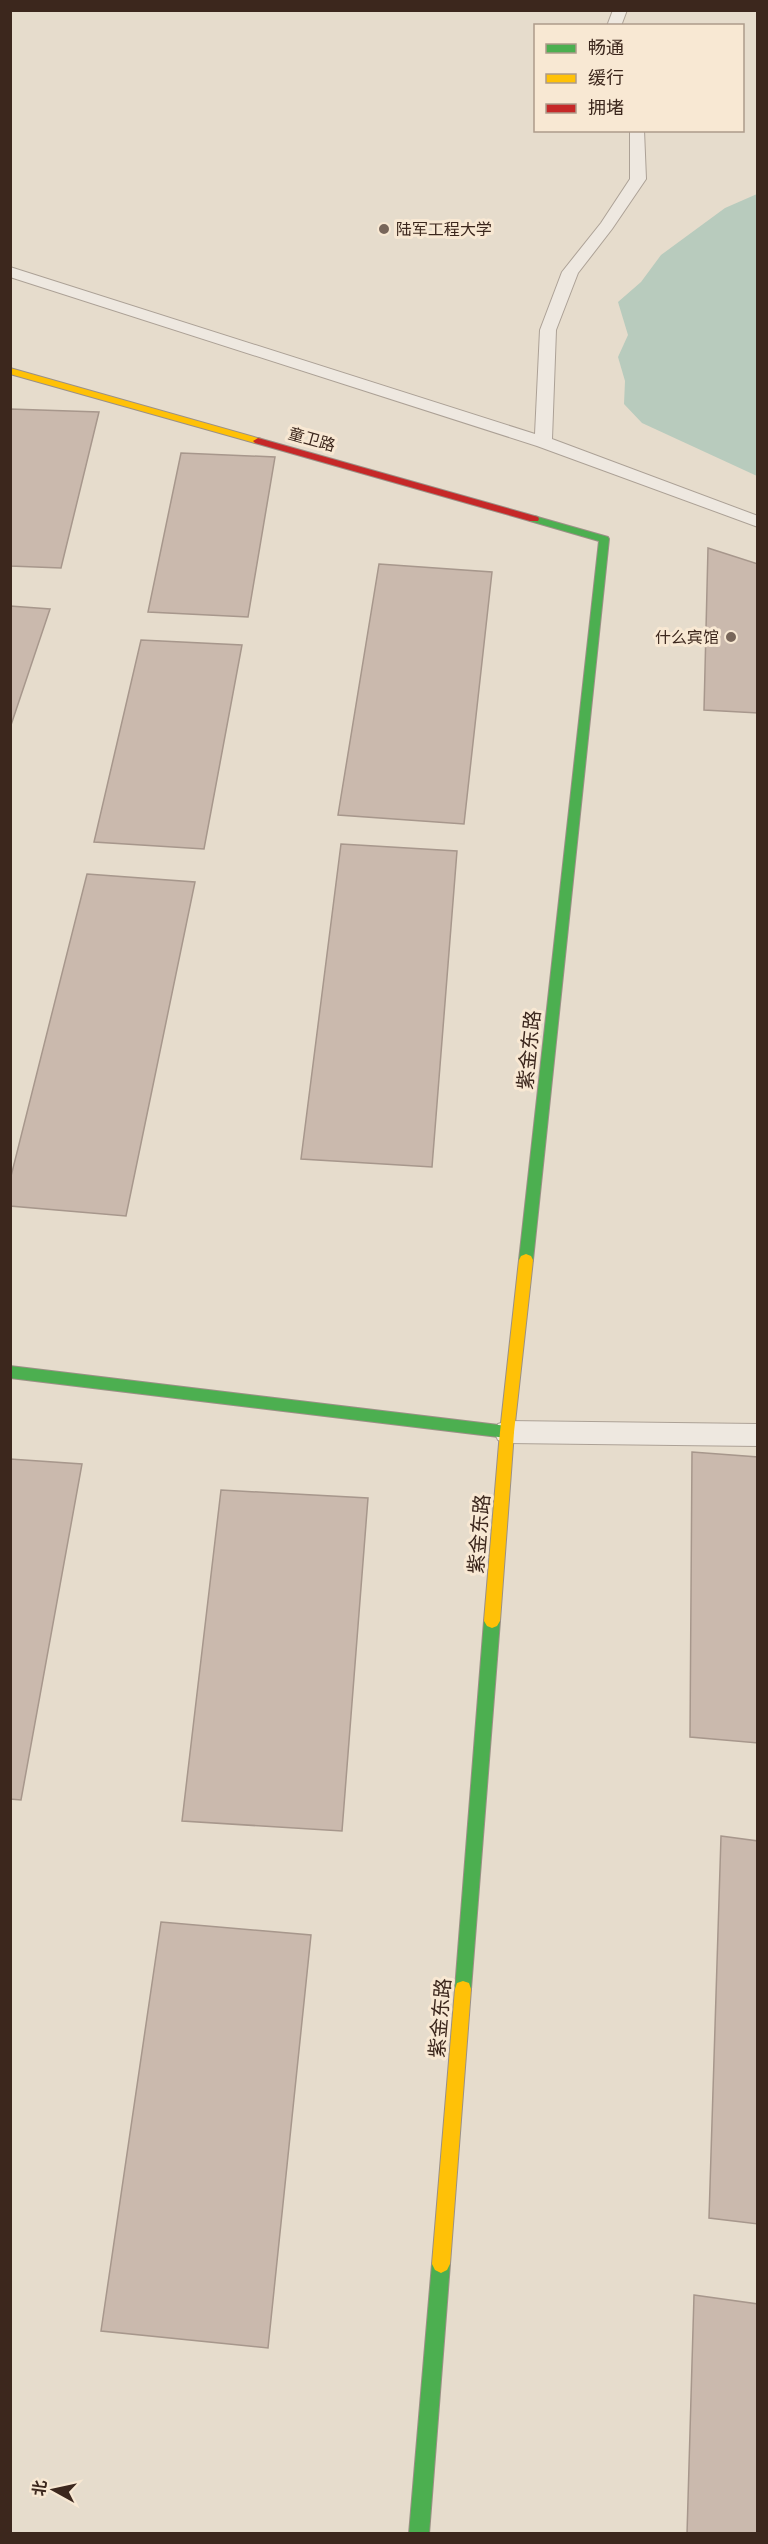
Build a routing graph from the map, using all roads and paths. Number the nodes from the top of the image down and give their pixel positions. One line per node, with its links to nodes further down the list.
1 (621, 10): 2 (lane)
2 (615, 24)
3 (637, 132): 6 (lane)
4 (10, 272): 6 (lane)
5 (10, 371): 8 (street, 童卫路)
6 (543, 442): 7 (lane)
7 (758, 522)
8 (604, 539): 10 (street, 紫金东路)
9 (10, 1372): 10 (street)
10 (507, 1432): 11 (lane); 12 (street, 紫金东路)
11 (758, 1435)
12 (419, 2534)

